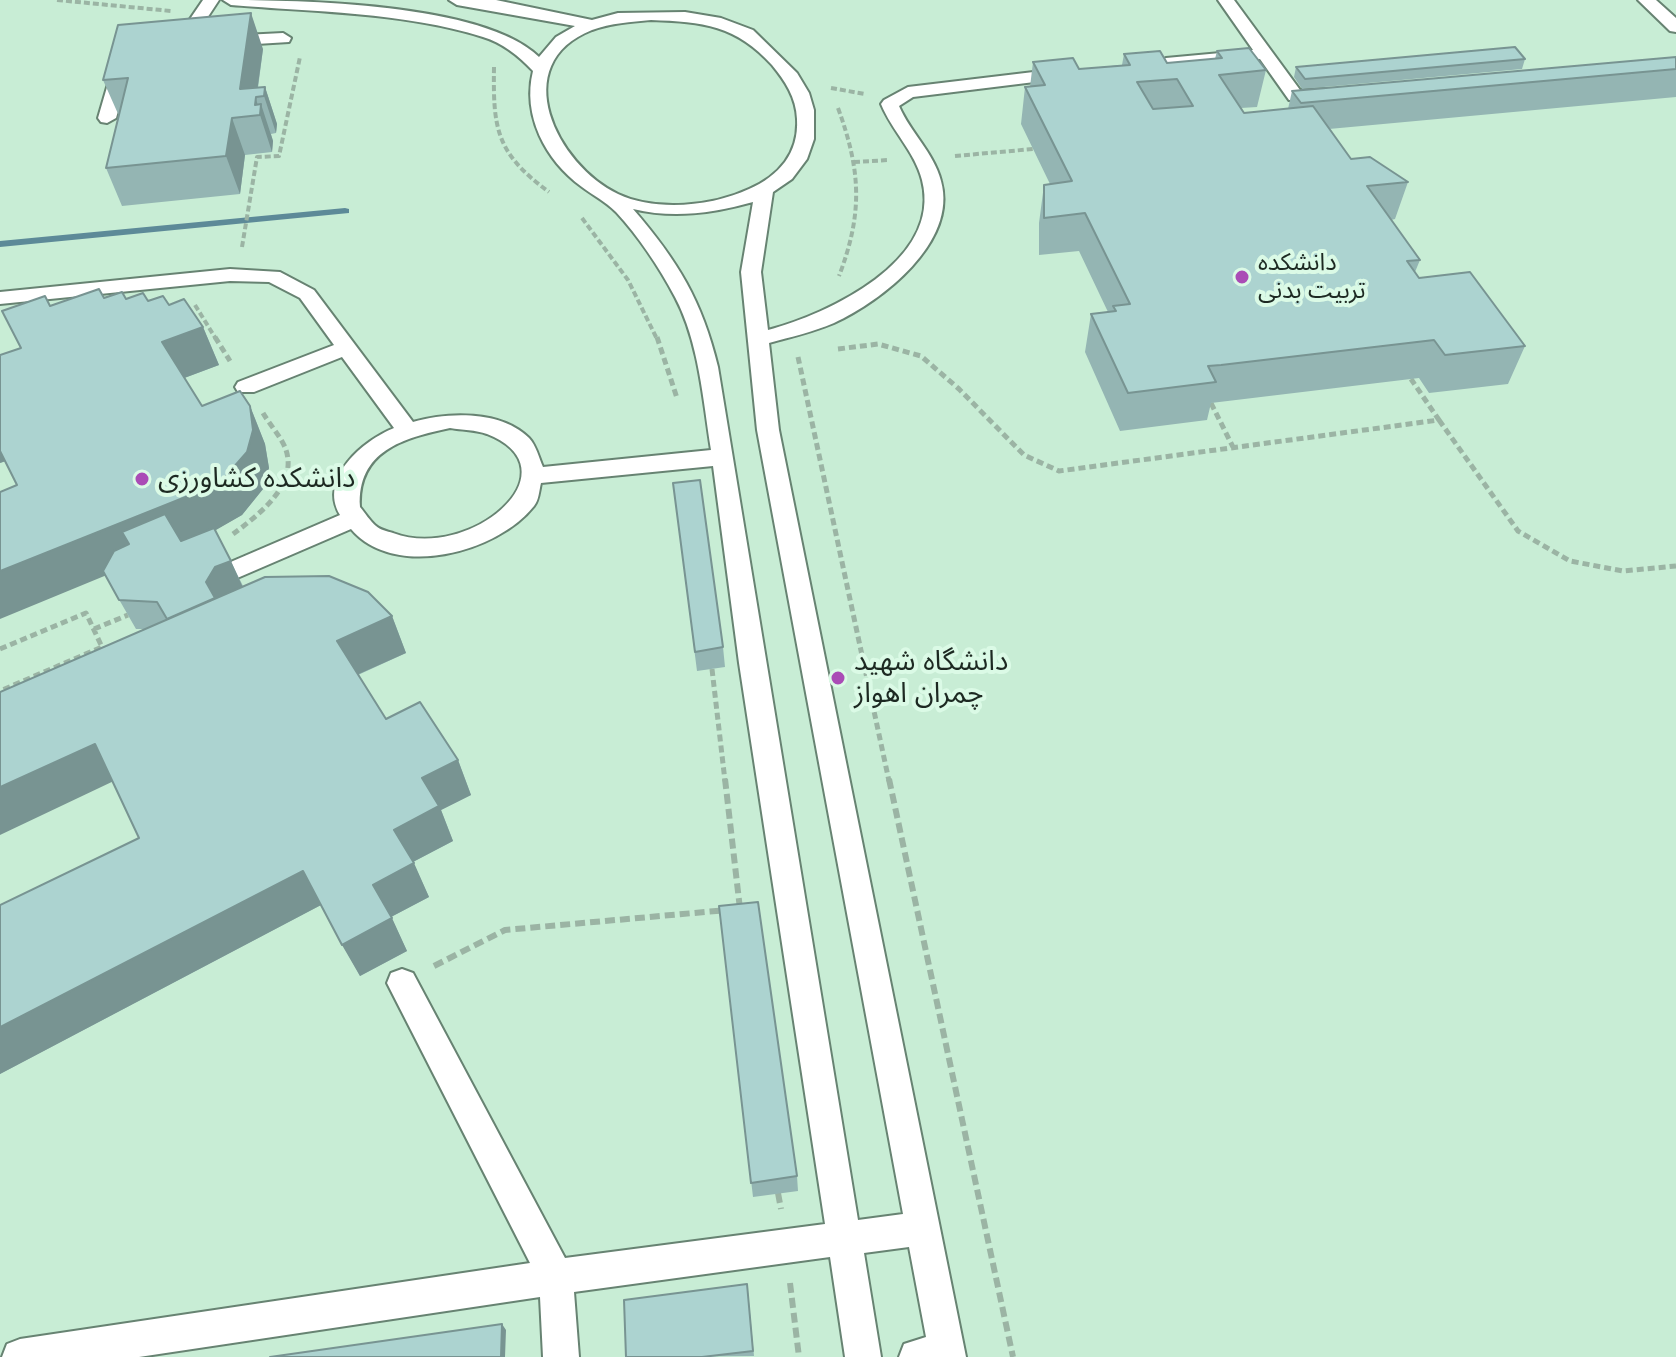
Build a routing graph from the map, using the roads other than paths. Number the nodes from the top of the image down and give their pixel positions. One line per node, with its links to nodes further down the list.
1 (231, 0): 18 (lane)
2 (457, 0): 7 (lane)
3 (509, 0): 7 (lane)
4 (633, 0): 10 (lane)
5 (1226, 0): 16 (lane)
6 (1646, 0): 12 (lane)
7 (487, 3): 11 (lane)
8 (718, 6): 13 (lane)
9 (206, 7): 14 (lane)
10 (615, 17): 11 (lane); 13 (lane)
11 (593, 25): 18 (lane)
12 (1676, 27)
13 (746, 31): 22 (lane)
14 (283, 38)
15 (128, 48): 21 (lane)
16 (1264, 54): 17 (lane); 20 (lane)
17 (1154, 65)
18 (541, 69): 23 (lane)
19 (1091, 71): 25 (lane)
20 (1342, 92)
21 (107, 118)
22 (764, 192): 23 (lane); 25 (lane)
23 (612, 198): 29 (lane)
24 (0, 298): 26 (lane)
25 (759, 339): 34 (lane)
26 (346, 348): 27 (lane); 28 (lane)
27 (246, 387)
28 (407, 430): 30 (lane); 31 (lane)
29 (723, 457): 30 (lane); 35 (lane)
30 (531, 476): 31 (lane)
31 (355, 518): 32 (lane)
32 (242, 567)
33 (402, 983): 36 (lane)
34 (923, 1228): 35 (lane); 37 (lane)
35 (845, 1239): 36 (lane); 40 (lane)
36 (556, 1277): 38 (lane); 39 (lane)
37 (937, 1355)
38 (20, 1357)
39 (561, 1357)
40 (863, 1357)

